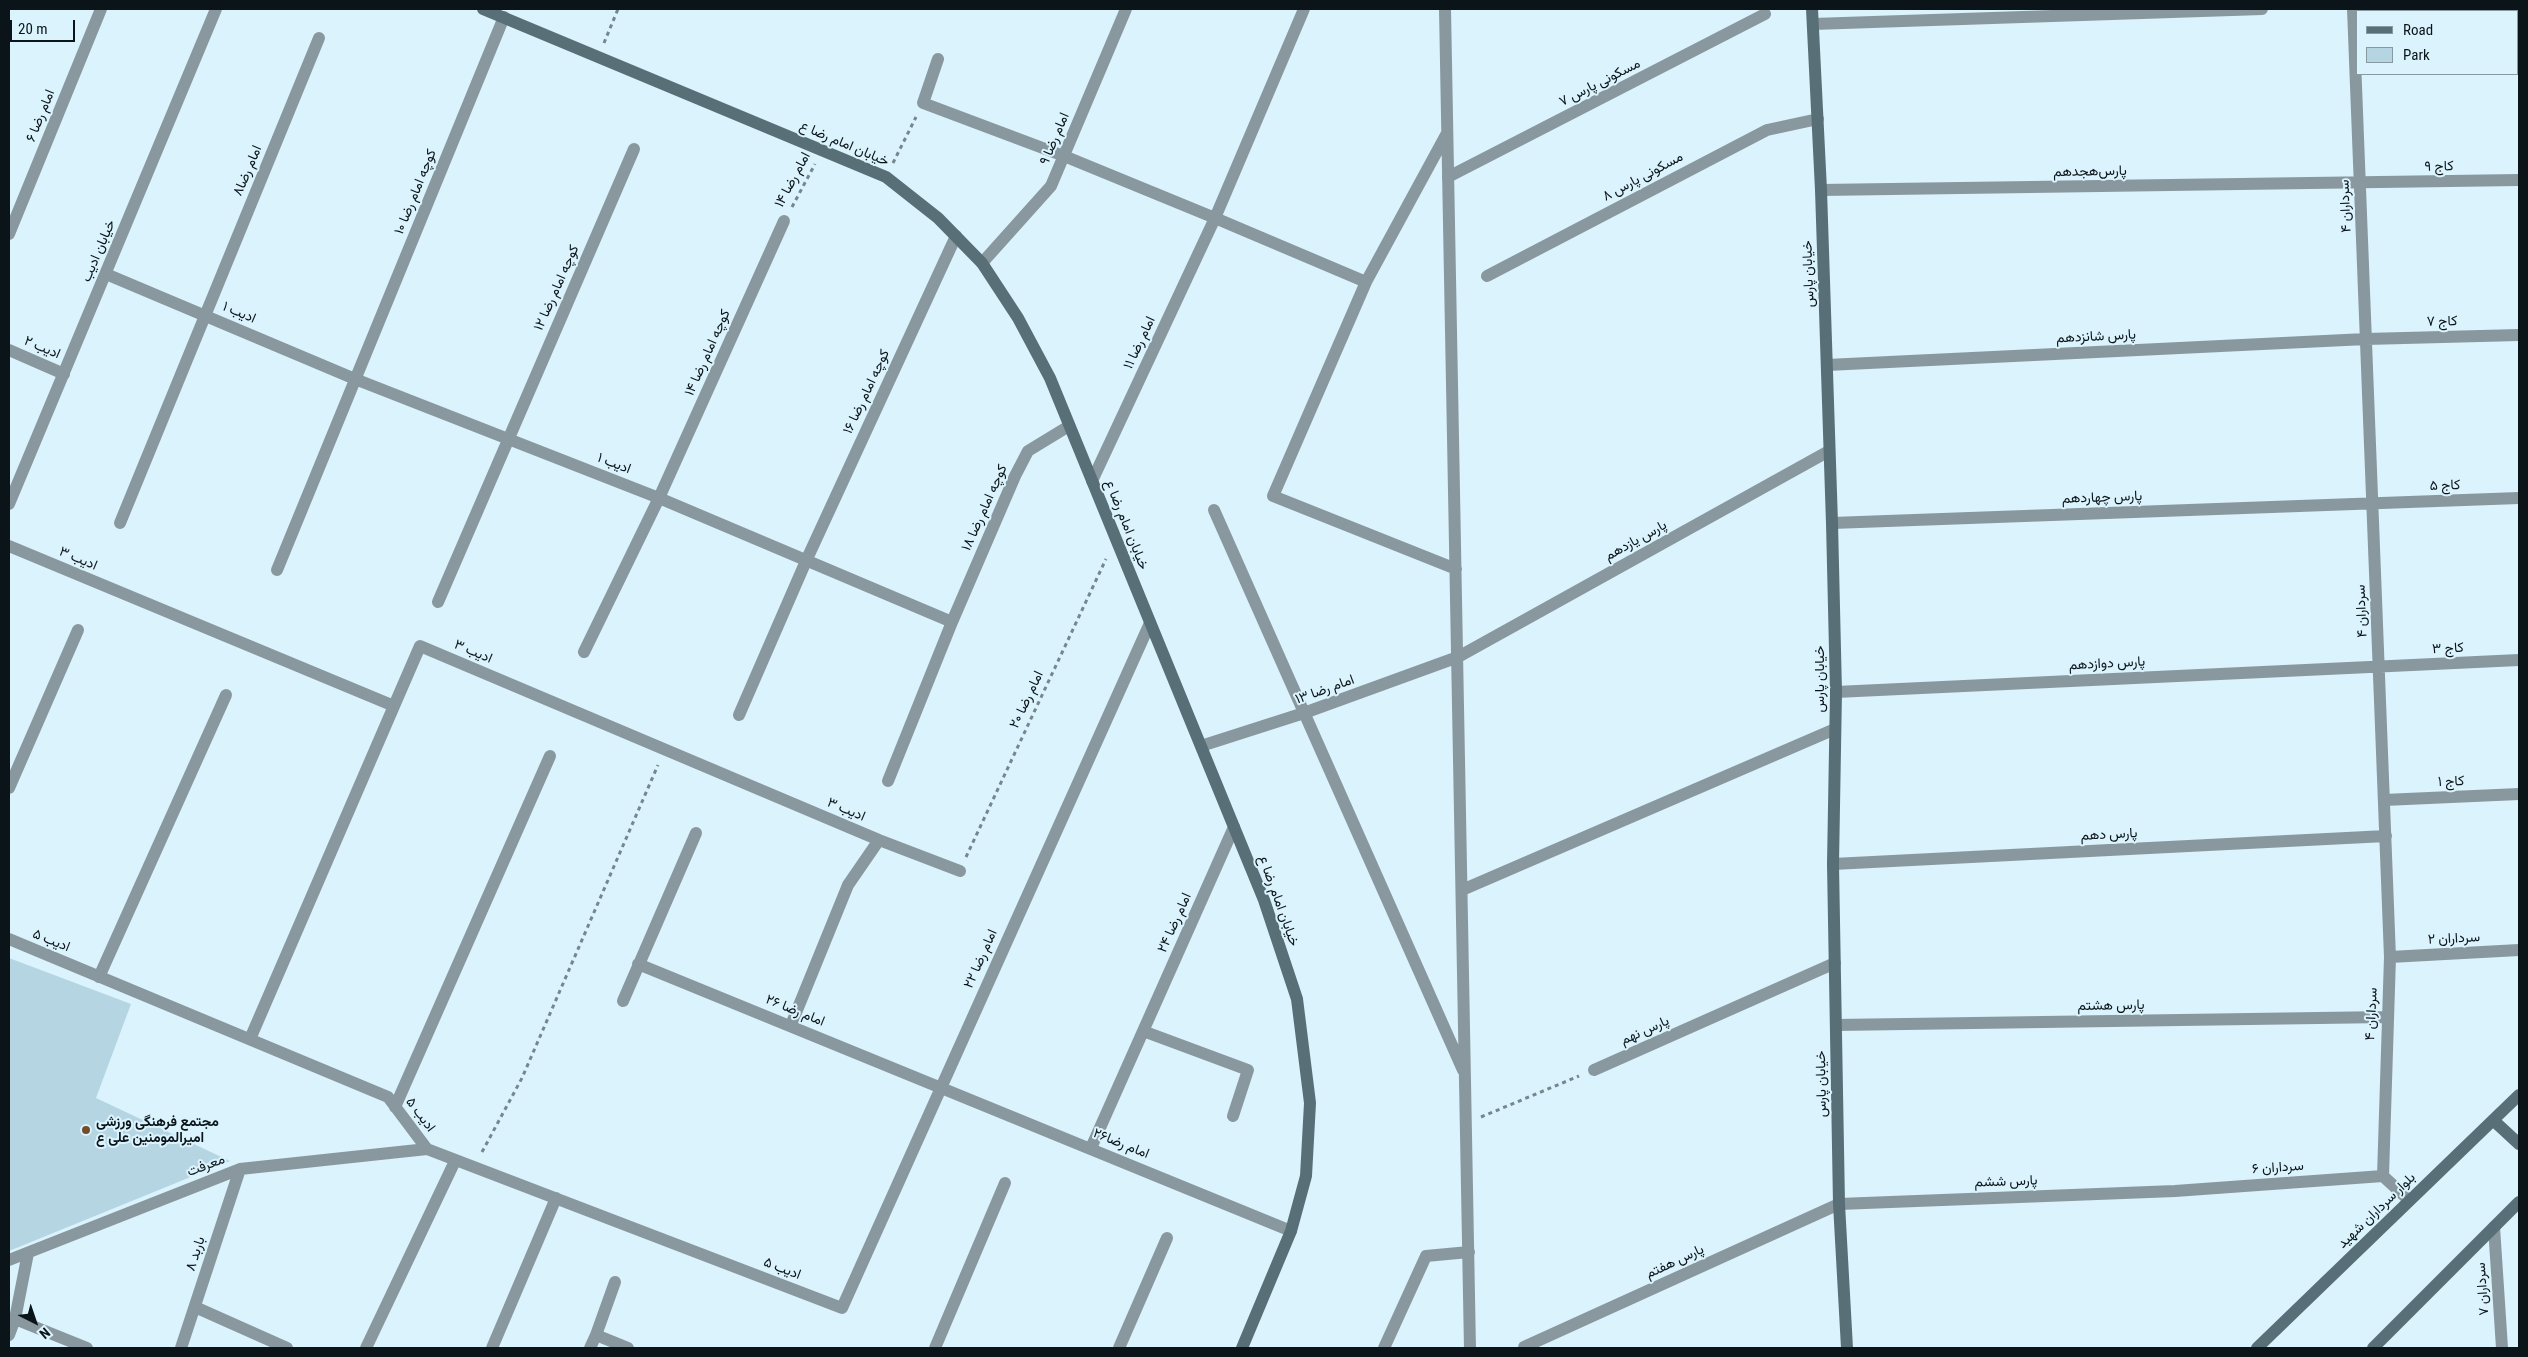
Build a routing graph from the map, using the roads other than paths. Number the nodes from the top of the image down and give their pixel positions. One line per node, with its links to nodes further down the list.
1 (101, 9): 25 (street, امام رضا ۶)
2 (216, 9): 28 (street, خیابان ادیب)
3 (483, 9): 11 (main road, خیابان امام رضا ع)
4 (1126, 9): 18 (street, امام رضا ۹)
5 (1304, 9): 23 (street, امام رضا ۱۱)
6 (1445, 9): 16 (street)
7 (1812, 9): 12 (main road, خیابان پارس)
8 (2262, 9): 12 (street)
9 (2353, 9): 21 (street, سرداران ۴)
10 (1765, 14): 19 (street, مسکونی ‌پارس ۷)
11 (504, 17): 26 (main road, خیابان امام رضا ع); 37 (street, کوچه امام رضا ۱۰)
12 (1813, 24): 15 (main road, خیابان پارس)
13 (319, 38): 31 (street, امام رضا۸)
14 (938, 59): 18 (street)
15 (1818, 119): 22 (main road, خیابان پارس); 29 (street, مسکونی پارس ۸)
16 (1448, 132): 19 (street); 30 (street)
17 (634, 150): 39 (street, کوچه امام رضا ۱۲)
18 (1064, 156): 23 (street); 27 (street, امام رضا ۹)
19 (1448, 177): 51 (street)
20 (2519, 180): 21 (street, کاج ۹)
21 (2360, 183): 22 (street, پارس‌‌هجدهم); 33 (street, سرداران ۴)
22 (1821, 190): 35 (main road, خیابان پارس)
23 (1215, 218): 30 (street); 41 (street, امام رضا ۱۱)
24 (784, 221): 42 (street, کوچه امام رضا ۱۴)
25 (9, 234)
26 (956, 236): 27 (main road, خیابان امام رضا ع); 50 (street, کوچه امام رضا ۱۶)
27 (982, 262): 38 (main road, خیابان امام رضا ع)
28 (106, 274): 31 (street, ادیب ۱); 36 (street, خیابان ادیب)
29 (1487, 276)
30 (1366, 282): 51 (street)
31 (204, 314): 37 (street, ادیب ۱); 47 (street, امام رضا۸)
32 (2519, 335): 33 (street, کاج ۷)
33 (2366, 339): 35 (street, پارس‌‌ شانزدهم); 44 (street, سرداران ۴)
34 (9, 350): 36 (street, ادیب ۲)
35 (1827, 365): 40 (main road, خیابان پارس)
36 (64, 374): 45 (street, خیابان ادیب)
37 (355, 379): 39 (street, ادیب ۱); 52 (street, کوچه امام رضا ۱۰)
38 (1069, 426): 41 (main road, خیابان امام رضا ع); 54 (street, کوچه امام رضا ۱۸)
39 (508, 439): 42 (street, ادیب ۱); 53 (street, کوچه امام رضا ۱۲)
40 (1829, 451): 48 (main road, خیابان پارس); 58 (street, پارس‌‌ یازدهم)
41 (1092, 481): 55 (main road, خیابان امام رضا ع)
42 (659, 498): 50 (street, ادیب ۱); 57 (street, کوچه امام رضا ۱۴)
43 (2519, 498): 44 (street, کاج ۵)
44 (2373, 503): 48 (street, پارس‌‌ چهاردهم); 60 (street, سرداران ۴)
45 (9, 504)
46 (1214, 510): 64 (street)
47 (120, 523)
48 (1832, 524): 61 (main road, خیابان پارس)
49 (9, 546): 63 (street, ادیب ۳)
50 (806, 561): 54 (street, ادیب ۱); 65 (street, کوچه امام رضا ۱۶)
51 (1456, 569): 58 (street)
52 (277, 570)
53 (438, 602)
54 (952, 622): 69 (street)
55 (1150, 623): 67 (main road, خیابان امام رضا ع); 94 (street, امام رضا ۲۲)
56 (78, 630): 70 (street)
57 (584, 652)
58 (1458, 657): 64 (street, امام رضا ۱۳); 79 (street)
59 (2519, 660): 60 (street, کاج ۳)
60 (2379, 667): 61 (street, پارس‌‌ دوازدهم); 72 (street, سرداران ۴)
61 (1836, 692): 66 (main road, خیابان پارس)
62 (226, 695): 85 (street)
63 (394, 706): 76 (street, ادیب ۳); 91 (street)
64 (1304, 713): 67 (street, امام رضا ۱۳); 93 (street)
65 (740, 715)
66 (1835, 729): 77 (main road, خیابان پارس); 79 (street)
67 (1201, 746): 73 (main road, خیابان امام رضا ع)
68 (550, 756): 96 (street)
69 (888, 781)
70 (9, 788)
71 (2519, 794): 72 (street, کاج ۱)
72 (2384, 800): 75 (street, سرداران ۴)
73 (1234, 827): 90 (street, امام رضا ۲۴); 112 (main road, خیابان امام رضا ع)
74 (696, 833): 84 (street)
75 (2386, 836): 77 (street, پارس‌‌ دهم); 82 (street, سرداران ۴)
76 (879, 840): 78 (street, ادیب ۳); 88 (street)
77 (1833, 864): 83 (main road, خیابان پارس)
78 (960, 872)
79 (1462, 890): 93 (street)
80 (9, 940): 85 (street, ادیب ۵)
81 (2519, 950): 82 (street, سرداران ۲)
82 (2390, 958): 87 (street, سرداران ۴)
83 (1835, 963): 89 (main road, خیابان پارس); 92 (street, پارس‌‌ نهم)
84 (638, 964): 86 (street); 88 (street, امام رضا ۲۶)
85 (99, 977): 91 (street, ادیب ۵)
86 (623, 1001)
87 (2387, 1017): 89 (street, پارس‌‌ هشتم); 104 (street, سرداران ۴)
88 (791, 1025): 94 (street, امام رضا ۲۶)
89 (1836, 1025): 110 (main road, خیابان پارس)
90 (1144, 1031): 97 (street); 101 (street, امام رضا ۲۴)
91 (250, 1040): 96 (street, ادیب ۵)
92 (1594, 1070)
93 (1465, 1076): 115 (street)
94 (940, 1086): 101 (street, امام رضا۲۶); 119 (street, امام رضا ۲۲)
95 (2519, 1095): 98 (main road, بلوار سرداران شهید)
96 (395, 1107): 100 (street, ادیب ۵)
97 (1233, 1116)
98 (2493, 1120): 99 (main road); 108 (main road, بلوار سرداران شهید)
99 (2519, 1144)
100 (427, 1148): 102 (street, ادیب ۵); 103 (street, معرفت)
101 (1091, 1148): 112 (street, امام رضا۲۶)
102 (455, 1161): 107 (street, ادیب ۵); 127 (street)
103 (240, 1169): 114 (street, معرفت); 118 (street, باربد ۸)
104 (2383, 1176): 106 (street, سرداران ۶); 108 (street)
105 (1005, 1183): 131 (street)
106 (2175, 1191): 110 (street, پارس‌‌ ششم)
107 (556, 1198): 119 (street, ادیب ۵); 128 (street)
108 (2409, 1200): 137 (main road, بلوار سرداران شهید)
109 (2519, 1202): 111 (main road)
110 (1839, 1204): 123 (street, پارس‌‌ هفتم); 136 (main road, خیابان پارس)
111 (2494, 1227): 138 (main road); 139 (street, سرداران ۷)
112 (1291, 1231): 133 (main road, خیابان امام رضا ع)
113 (1167, 1238): 132 (street)
114 (28, 1252): 116 (street, معرفت); 120 (street)
115 (1469, 1252): 134 (street); 135 (street)
116 (9, 1260)
117 (615, 1282): 122 (street)
118 (195, 1306): 125 (street, باربد ۸); 126 (street)
119 (842, 1308)
120 (15, 1319): 121 (street); 124 (street)
121 (9, 1334)
122 (596, 1335): 129 (street); 130 (street)
123 (1524, 1347)
124 (87, 1348)
125 (181, 1348)
126 (287, 1348)
127 (366, 1348)
128 (492, 1348)
129 (590, 1348)
130 (628, 1348)
131 (935, 1348)
132 (1119, 1348)
133 (1242, 1348)
134 (1384, 1348)
135 (1470, 1348)
136 (1847, 1348)
137 (2257, 1348)
138 (2373, 1348)
139 (2502, 1348)

